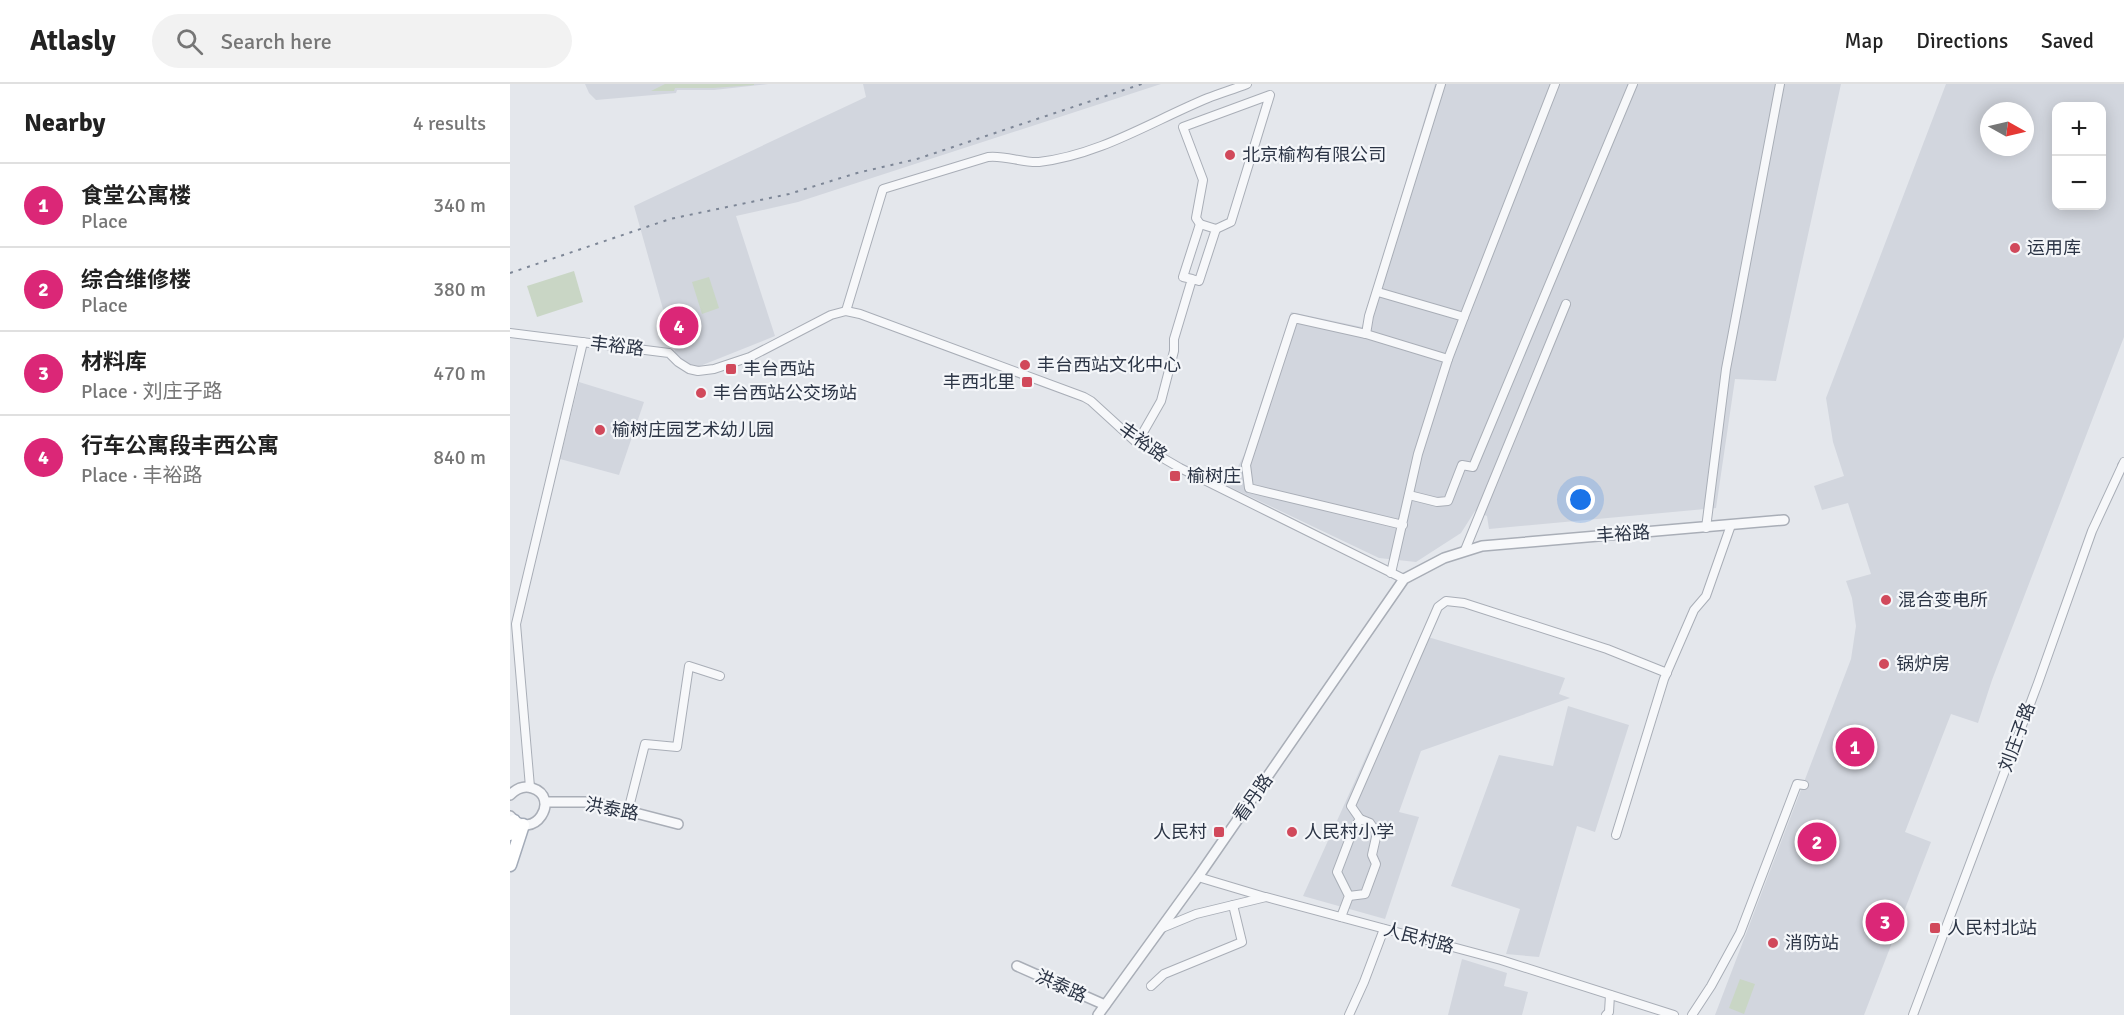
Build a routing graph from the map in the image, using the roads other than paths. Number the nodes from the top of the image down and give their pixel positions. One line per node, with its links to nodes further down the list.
1 (1247, 84): 11 (street)
2 (1441, 84): 9 (street)
3 (1555, 84): 12 (street)
4 (1633, 84): 19 (street)
5 (1780, 84): 23 (street)
6 (1200, 224): 7 (street); 7 (street); 8 (street)
7 (1216, 229): 8 (street)
8 (1192, 279): 17 (street)
9 (1378, 292): 12 (street); 14 (street)
10 (1566, 304): 24 (street)
11 (846, 311): 15 (street, 丰裕路); 17 (street, 丰裕路)
12 (1464, 317): 16 (street)
13 (510, 333): 15 (street, 丰裕路)
14 (1366, 334): 16 (street); 21 (street)
15 (583, 342): 30 (street)
16 (1448, 359): 19 (street)
17 (1137, 442): 25 (street, 丰裕路)
18 (2124, 464): 56 (street, 刘庄子路)
19 (1409, 495): 21 (street)
20 (1784, 520): 22 (street, 丰裕路)
21 (1402, 525): 25 (street)
22 (1731, 525): 23 (street, 丰裕路); 27 (street)
23 (1706, 528): 24 (street, 丰裕路)
24 (1465, 550): 26 (street, 丰裕路)
25 (1391, 573): 26 (street, 丰裕路)
26 (1404, 579): 40 (street, 看丹路)
27 (1667, 673): 34 (street); 38 (street)
28 (720, 676): 33 (street)
29 (1804, 785): 55 (street)
30 (530, 787): 31 (street); 32 (street)
31 (510, 795)
32 (545, 802): 33 (street, 洪泰路); 35 (street)
33 (628, 811): 36 (street, 洪泰路)
34 (1360, 819): 41 (street); 41 (street)
35 (516, 821): 37 (main road); 39 (main road)
36 (678, 824)
37 (510, 834)
38 (1616, 836)
39 (510, 865)
40 (1198, 877): 42 (street); 45 (street, 看丹路)
41 (1349, 896): 44 (street)
42 (1266, 897): 43 (street, 人民村路); 44 (street, 人民村路)
43 (1233, 904): 45 (street, 人民村路); 48 (street)
44 (1341, 917): 46 (street, 人民村路)
45 (1162, 928): 50 (street, 看丹路)
46 (1384, 928): 49 (street, 人民村路); 52 (street)
47 (1017, 966): 50 (street, 洪泰路)
48 (1150, 986)
49 (1610, 995): 53 (street); 54 (street, 人民村路)
50 (1105, 1005): 51 (street, 看丹路)
51 (1098, 1015)
52 (1349, 1015)
53 (1606, 1015)
54 (1674, 1015)
55 (1692, 1015)
56 (1913, 1015)

